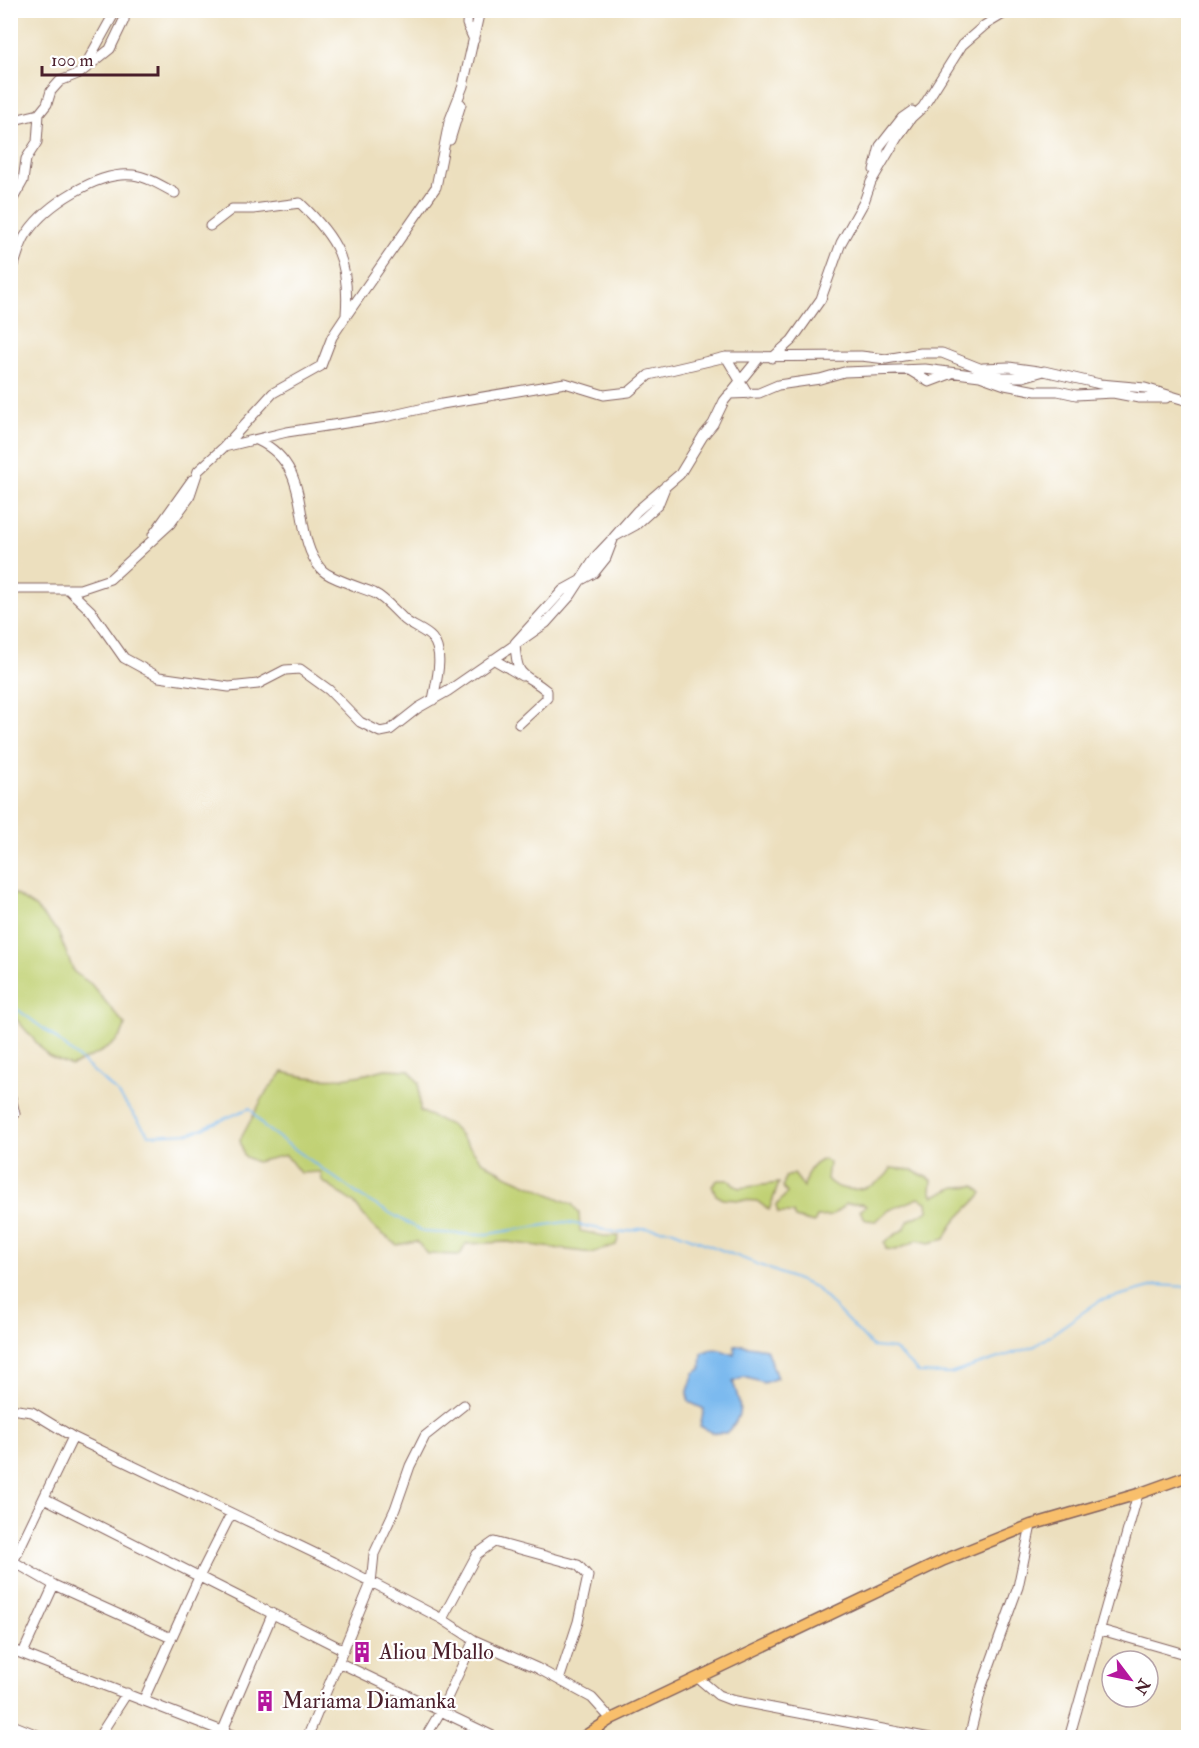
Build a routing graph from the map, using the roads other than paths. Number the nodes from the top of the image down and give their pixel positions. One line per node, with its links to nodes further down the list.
1 (116, 10): 7 (street)
2 (125, 10): 7 (street)
3 (468, 10): 6 (street)
4 (480, 10): 6 (street)
5 (1010, 10): 17 (street)
6 (474, 40): 14 (street)
7 (80, 73): 8 (street)
8 (39, 114): 9 (street); 11 (street)
9 (10, 121)
10 (176, 193): 13 (street)
11 (10, 204)
12 (210, 226): 14 (street)
13 (10, 276)
14 (346, 316): 24 (street)
15 (726, 357): 16 (street); 18 (street); 23 (street)
16 (759, 358): 17 (street); 18 (street)
17 (772, 358): 21 (street)
18 (740, 378): 19 (street); 20 (street)
19 (748, 393): 20 (street); 21 (street)
20 (729, 394): 27 (street)
21 (1171, 398): 22 (street)
22 (1188, 401)
23 (257, 440): 24 (street); 30 (street)
24 (225, 447): 26 (street)
25 (10, 590): 26 (street)
26 (68, 590): 30 (street)
27 (515, 643): 28 (street); 29 (street)
28 (492, 659): 29 (street); 30 (street)
29 (524, 678): 31 (street)
30 (433, 700)
31 (519, 724)
32 (10, 1093): 33 (street)
33 (10, 1117)
34 (10, 1404): 36 (street)
35 (464, 1405): 45 (street)
36 (11, 1410): 37 (street)
37 (73, 1437): 40 (street); 41 (street)
38 (1188, 1476): 39 (main road)
39 (1138, 1494): 42 (main road); 49 (street)
40 (44, 1498): 43 (street); 44 (street)
41 (231, 1514): 44 (street); 45 (street)
42 (1031, 1525): 57 (main road); 73 (street)
43 (12, 1565): 46 (street)
44 (200, 1575): 47 (street); 50 (street)
45 (371, 1583): 48 (street); 53 (street)
46 (54, 1585): 50 (street); 54 (street)
47 (272, 1615): 53 (street); 64 (street)
48 (442, 1619): 51 (street); 58 (street)
49 (1101, 1630): 55 (street); 74 (street)
50 (171, 1638): 60 (street)
51 (474, 1640): 58 (street); 61 (street)
52 (10, 1649): 54 (street)
53 (344, 1650): 56 (street)
54 (22, 1653): 59 (street)
55 (1188, 1655)
56 (338, 1662): 61 (street); 68 (street)
57 (698, 1678): 62 (main road); 72 (street)
58 (559, 1680): 62 (street)
59 (128, 1693): 60 (street); 66 (street)
60 (144, 1699): 64 (street)
61 (442, 1709): 69 (street); 70 (street)
62 (611, 1719): 71 (main road)
63 (10, 1724): 65 (street)
64 (223, 1730): 67 (street)
65 (45, 1737)
66 (98, 1737)
67 (240, 1737)
68 (307, 1737)
69 (425, 1737)
70 (497, 1737)
71 (582, 1737)
72 (930, 1737)
73 (969, 1737)
74 (1069, 1737)

